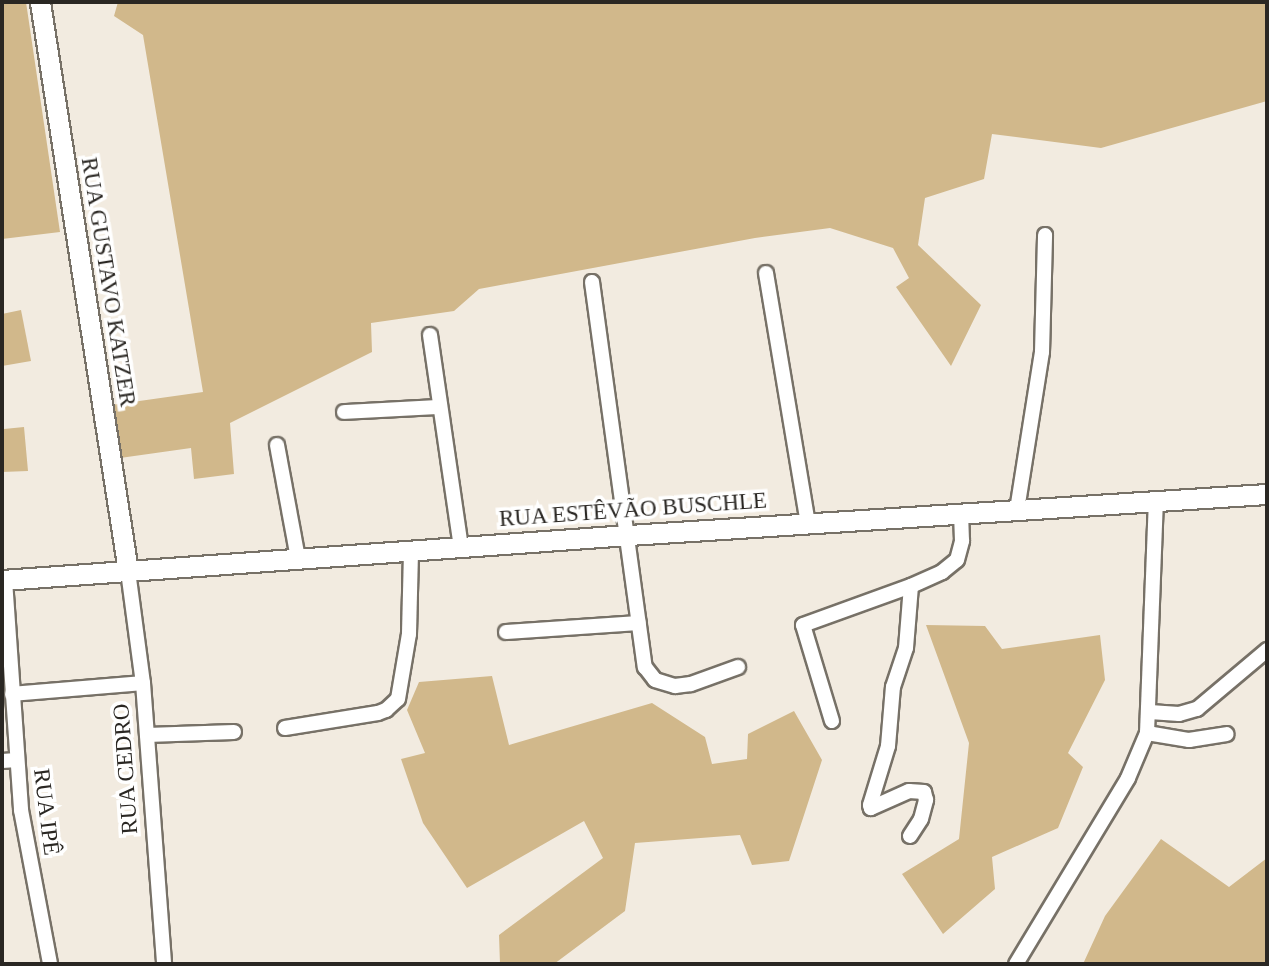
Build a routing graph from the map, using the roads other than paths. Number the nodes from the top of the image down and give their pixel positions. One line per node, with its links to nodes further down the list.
1 (40, 2): 18 (street, RUA GUSTAVO KATZER)
2 (1045, 235): 11 (street)
3 (766, 273): 13 (street)
4 (592, 282): 14 (street)
5 (430, 335): 6 (street)
6 (440, 407): 7 (street); 15 (street)
7 (344, 412)
8 (277, 445): 17 (street)
9 (1267, 494): 10 (street, RUA ESTÊVÃO BUSCHLE)
10 (1156, 501): 11 (street, RUA ESTÊVÃO BUSCHLE); 28 (street)
11 (1017, 510): 12 (street, RUA ESTÊVÃO BUSCHLE)
12 (961, 514): 13 (street, RUA ESTÊVÃO BUSCHLE); 20 (street)
13 (808, 523): 14 (street, RUA ESTÊVÃO BUSCHLE)
14 (629, 535): 15 (street, RUA ESTÊVÃO BUSCHLE); 21 (street)
15 (461, 547): 16 (street, RUA ESTÊVÃO BUSCHLE)
16 (411, 550): 17 (street, RUA ESTÊVÃO BUSCHLE); 30 (street)
17 (298, 558): 18 (street, RUA ESTÊVÃO BUSCHLE)
18 (128, 570): 19 (street, RUA ESTÊVÃO BUSCHLE); 26 (street, RUA CEDRO)
19 (3, 580): 23 (street, RUA IPÊ)
20 (911, 586): 29 (street); 36 (street)
21 (639, 623): 22 (street); 25 (street)
22 (506, 632)
23 (5, 643): 27 (street, RUA IPÊ)
24 (1267, 650): 28 (street)
25 (737, 667)
26 (143, 683): 27 (street); 34 (street, RUA CEDRO)
27 (12, 694): 35 (street, RUA IPÊ)
28 (1150, 712): 32 (street)
29 (832, 721)
30 (285, 728)
31 (234, 732): 34 (street)
32 (1147, 733): 33 (street); 39 (street)
33 (1227, 734)
34 (147, 736): 38 (street, RUA CEDRO)
35 (9, 760): 37 (street, RUA IPÊ)
36 (910, 836)
37 (50, 964)
38 (164, 964)
39 (1016, 964)

